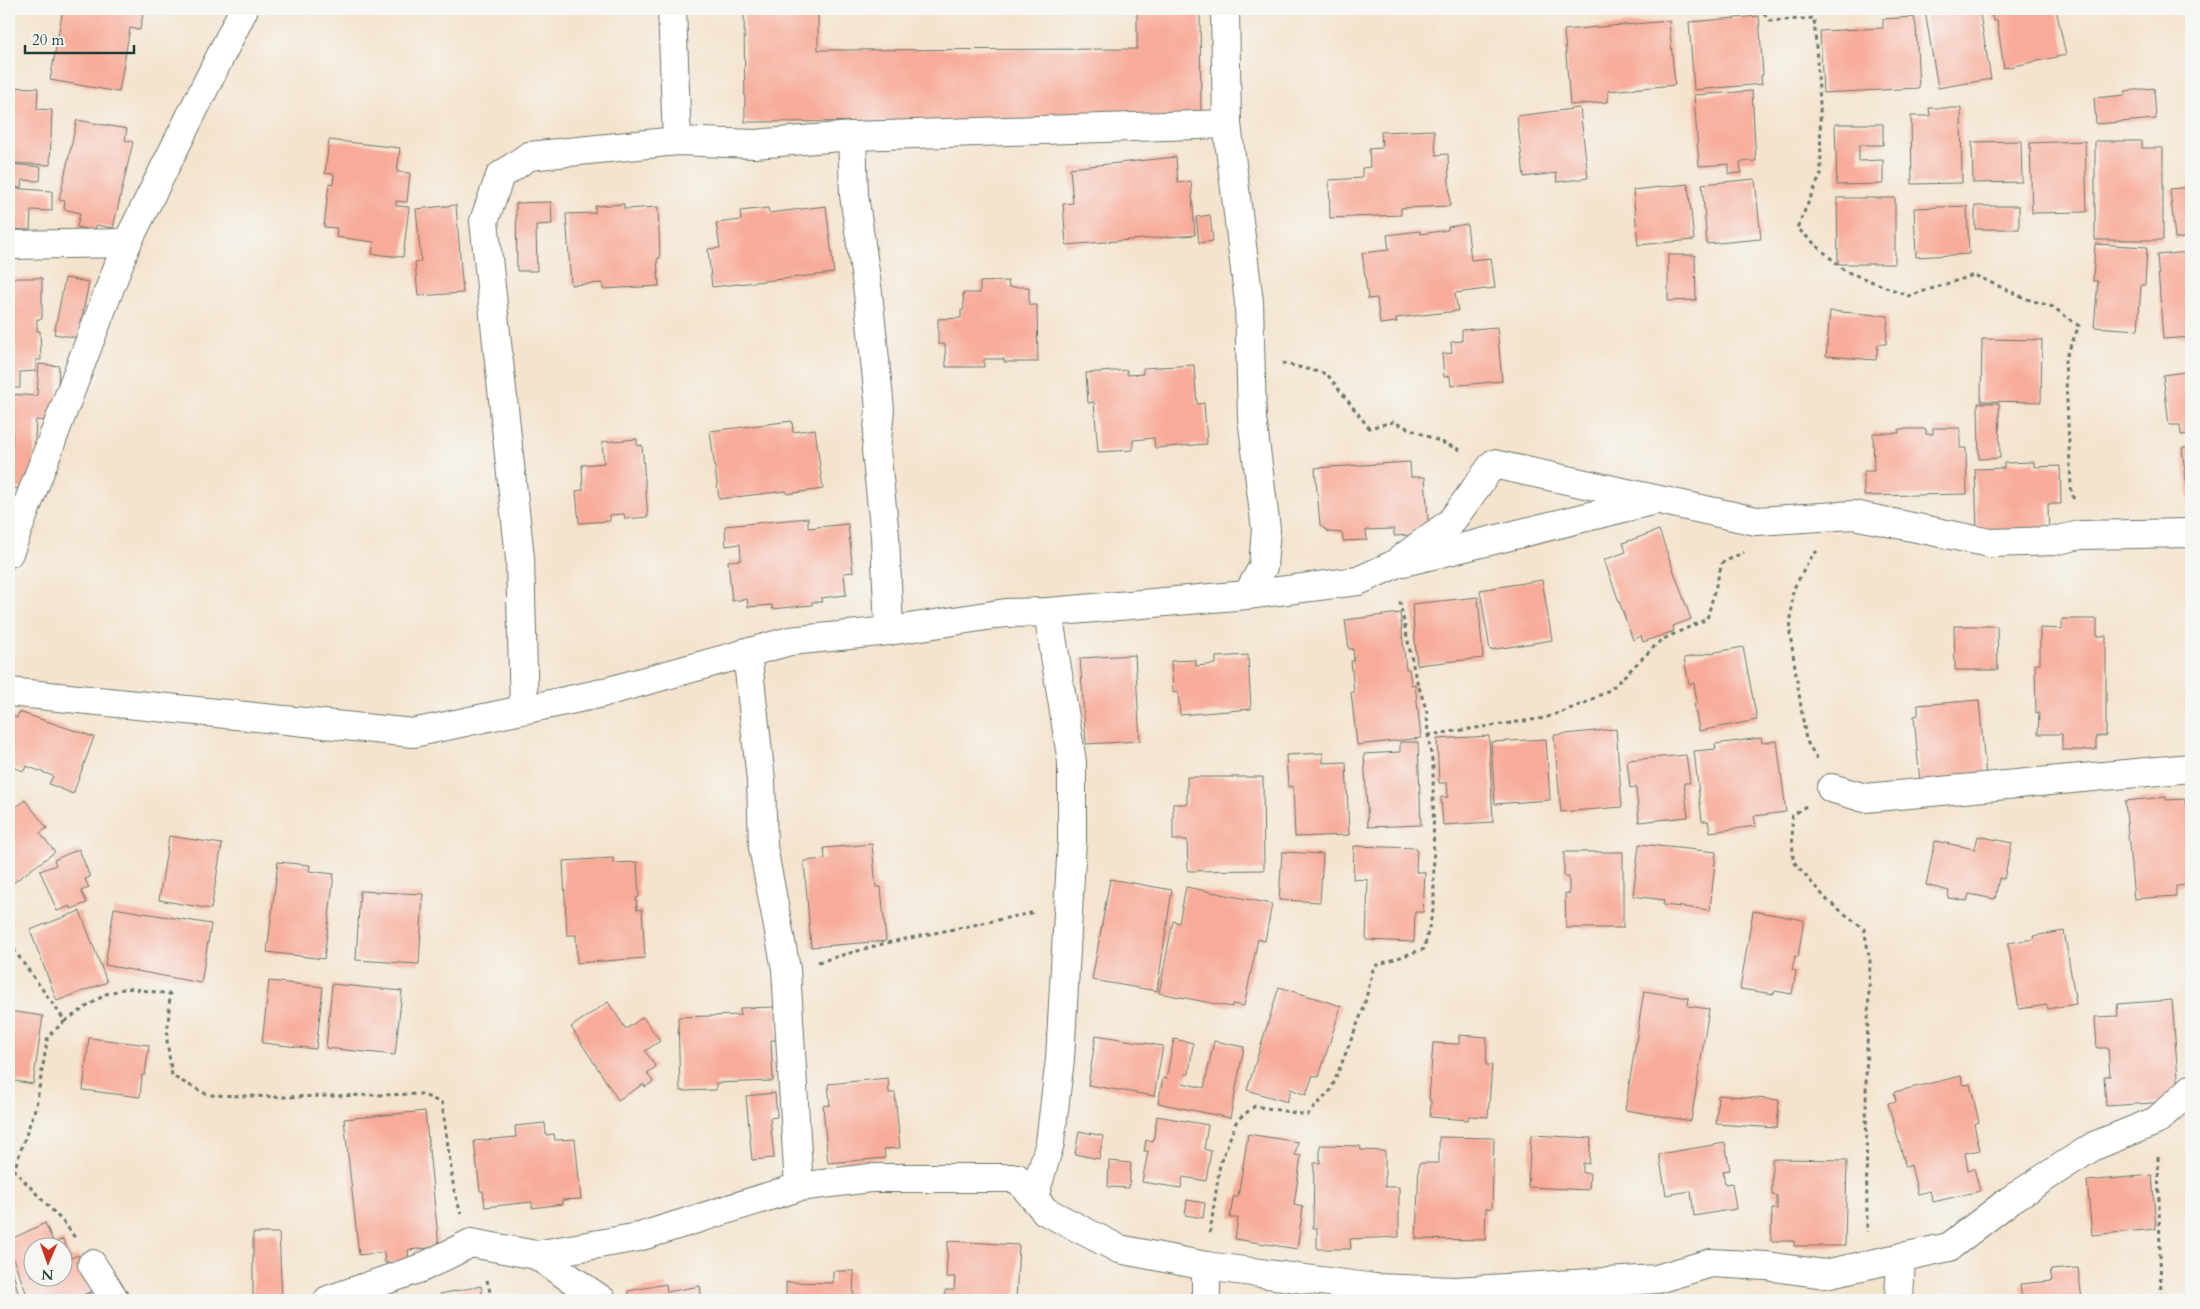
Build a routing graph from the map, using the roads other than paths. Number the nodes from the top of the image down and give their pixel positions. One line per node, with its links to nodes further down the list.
1 (244, 9): 7 (street)
2 (672, 9): 6 (street)
3 (1225, 9): 4 (street)
4 (1227, 124): 5 (street); 13 (street)
5 (852, 136): 6 (street); 15 (street)
6 (677, 141): 18 (street)
7 (127, 243): 8 (street); 11 (street)
8 (9, 245)
9 (1662, 499): 10 (street); 12 (street); 12 (street)
10 (2191, 533)
11 (9, 553)
12 (1392, 565): 13 (street)
13 (1247, 595): 14 (street)
14 (1048, 612): 15 (street); 23 (street)
15 (889, 631): 16 (street)
16 (747, 652): 18 (street); 22 (street)
17 (9, 692): 18 (street)
18 (524, 709)
19 (2191, 768): 20 (street)
20 (1831, 788)
21 (2191, 1089): 25 (street)
22 (799, 1187): 23 (street); 24 (street)
23 (1034, 1198): 27 (street)
24 (536, 1255): 29 (street); 30 (street)
25 (1901, 1257): 27 (street); 32 (street)
26 (92, 1264): 28 (street)
27 (1206, 1266): 31 (street)
28 (115, 1300)
29 (328, 1300)
30 (602, 1300)
31 (1206, 1300)
32 (1898, 1300)

